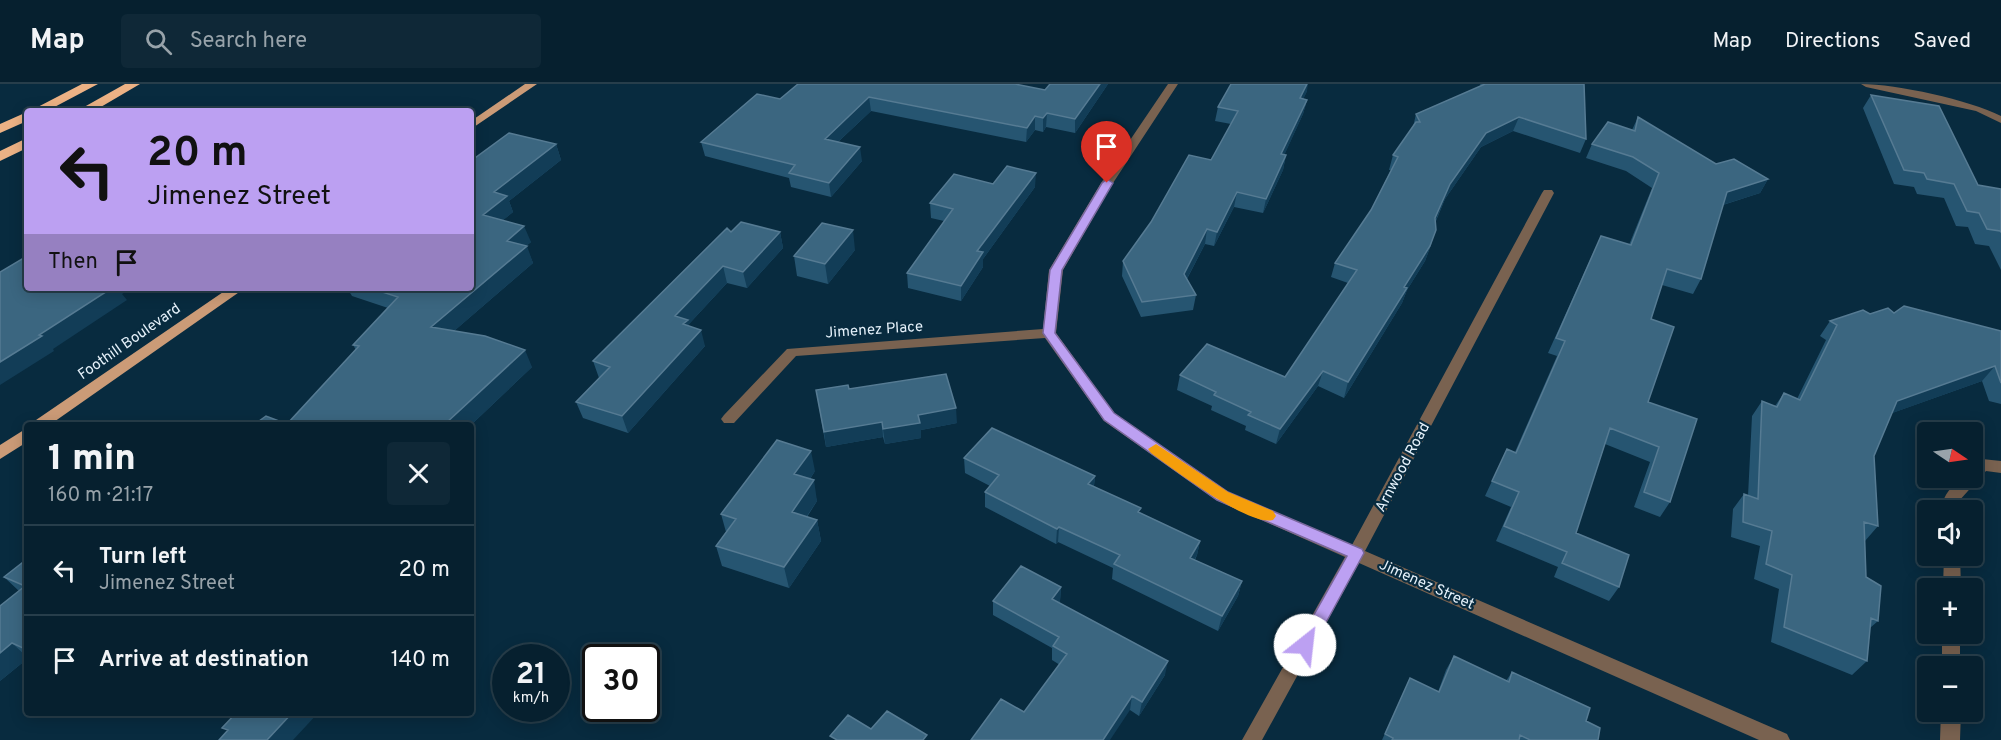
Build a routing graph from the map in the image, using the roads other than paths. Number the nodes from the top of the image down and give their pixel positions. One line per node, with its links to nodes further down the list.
1 (92, 84): 6 (highway)
2 (134, 84): 7 (highway)
3 (532, 84): 10 (main road)
4 (1173, 84): 16 (street)
5 (1866, 84): 9 (street)
6 (43, 108)
7 (90, 108)
8 (24, 117): 11 (highway)
9 (2001, 120)
10 (474, 124)
11 (0, 129)
12 (24, 144): 13 (highway)
13 (0, 157)
14 (1548, 193): 25 (street, Arnwood Road)
15 (234, 291): 18 (main road, Foothill Boulevard)
16 (1049, 333): 17 (street, Jimenez Place); 25 (street, Jimenez Street)
17 (729, 418)
18 (44, 422)
19 (24, 436): 20 (main road)
20 (0, 453)
21 (2001, 467): 22 (street)
22 (1983, 471)
23 (1961, 488): 24 (street)
24 (1950, 500)
25 (1356, 553): 27 (street, Arnwood Road); 28 (street, Jimenez Street)
26 (1950, 722): 29 (street)
27 (1252, 740)
28 (1780, 740)
29 (1950, 740)

